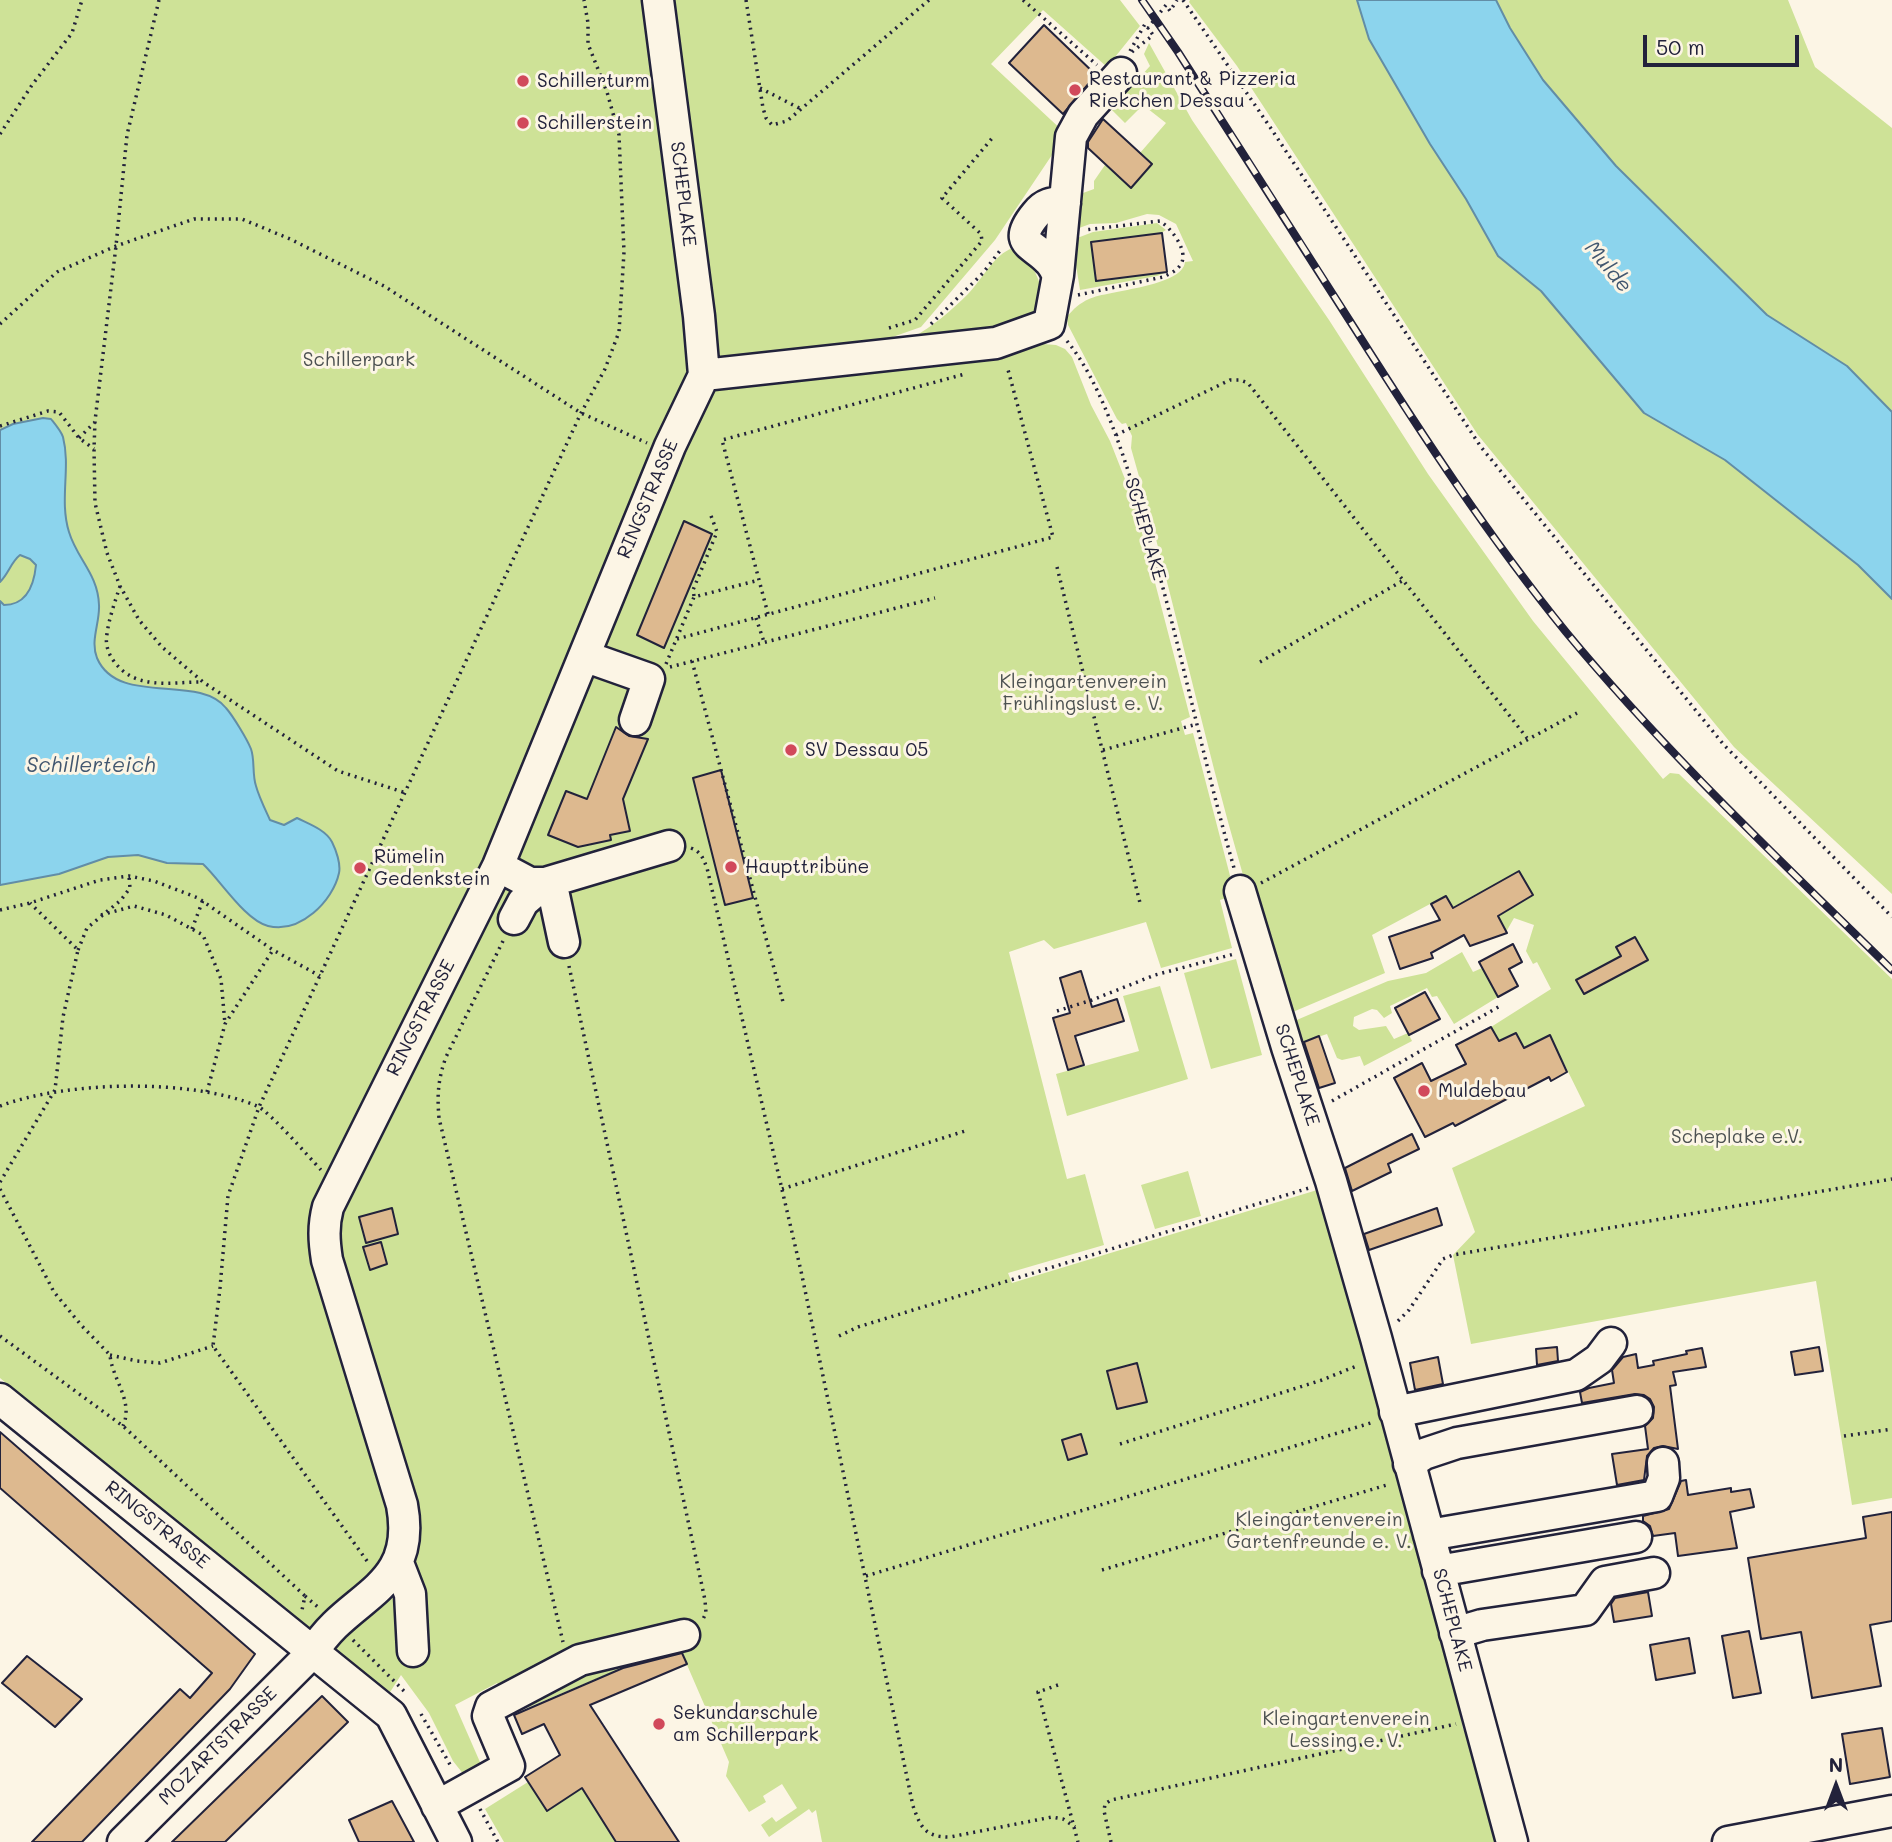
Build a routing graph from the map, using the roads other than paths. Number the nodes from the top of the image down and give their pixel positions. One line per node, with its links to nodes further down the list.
1 (658, 0): 5 (street, SCHEPLAKE)
2 (1117, 77): 3 (street)
3 (1065, 203): 4 (street); 4 (street)
4 (1054, 299): 5 (street)
5 (704, 375): 6 (street, RINGSTRASSE)
6 (584, 656): 7 (street); 9 (street, RINGSTRASSE)
7 (635, 720)
8 (669, 846): 10 (street)
9 (498, 866): 10 (street); 23 (street, RINGSTRASSE)
10 (545, 883): 12 (street); 13 (street)
11 (1240, 891): 17 (street, SCHEPLAKE)
12 (514, 919)
13 (564, 942)
14 (1611, 1343): 17 (street)
15 (0, 1399): 27 (street, RINGSTRASSE)
16 (1637, 1410): 19 (street)
17 (1396, 1414): 19 (street, SCHEPLAKE)
18 (1663, 1463): 20 (street)
19 (1410, 1471): 20 (street, SCHEPLAKE)
20 (1429, 1535): 22 (street, SCHEPLAKE)
21 (1636, 1537): 22 (street)
22 (1438, 1571): 25 (street, SCHEPLAKE)
23 (390, 1573): 27 (street); 28 (street)
24 (1654, 1573): 25 (street)
25 (1455, 1633): 33 (street, SCHEPLAKE)
26 (684, 1635): 29 (street)
27 (314, 1651): 29 (street, RINGSTRASSE); 31 (street, MOZARTSTRASSE)
28 (413, 1651)
29 (437, 1806): 32 (street, RINGSTRASSE)
30 (1892, 1811): 34 (street)
31 (123, 1842)
32 (456, 1842)
33 (1512, 1842)
34 (1728, 1842)

